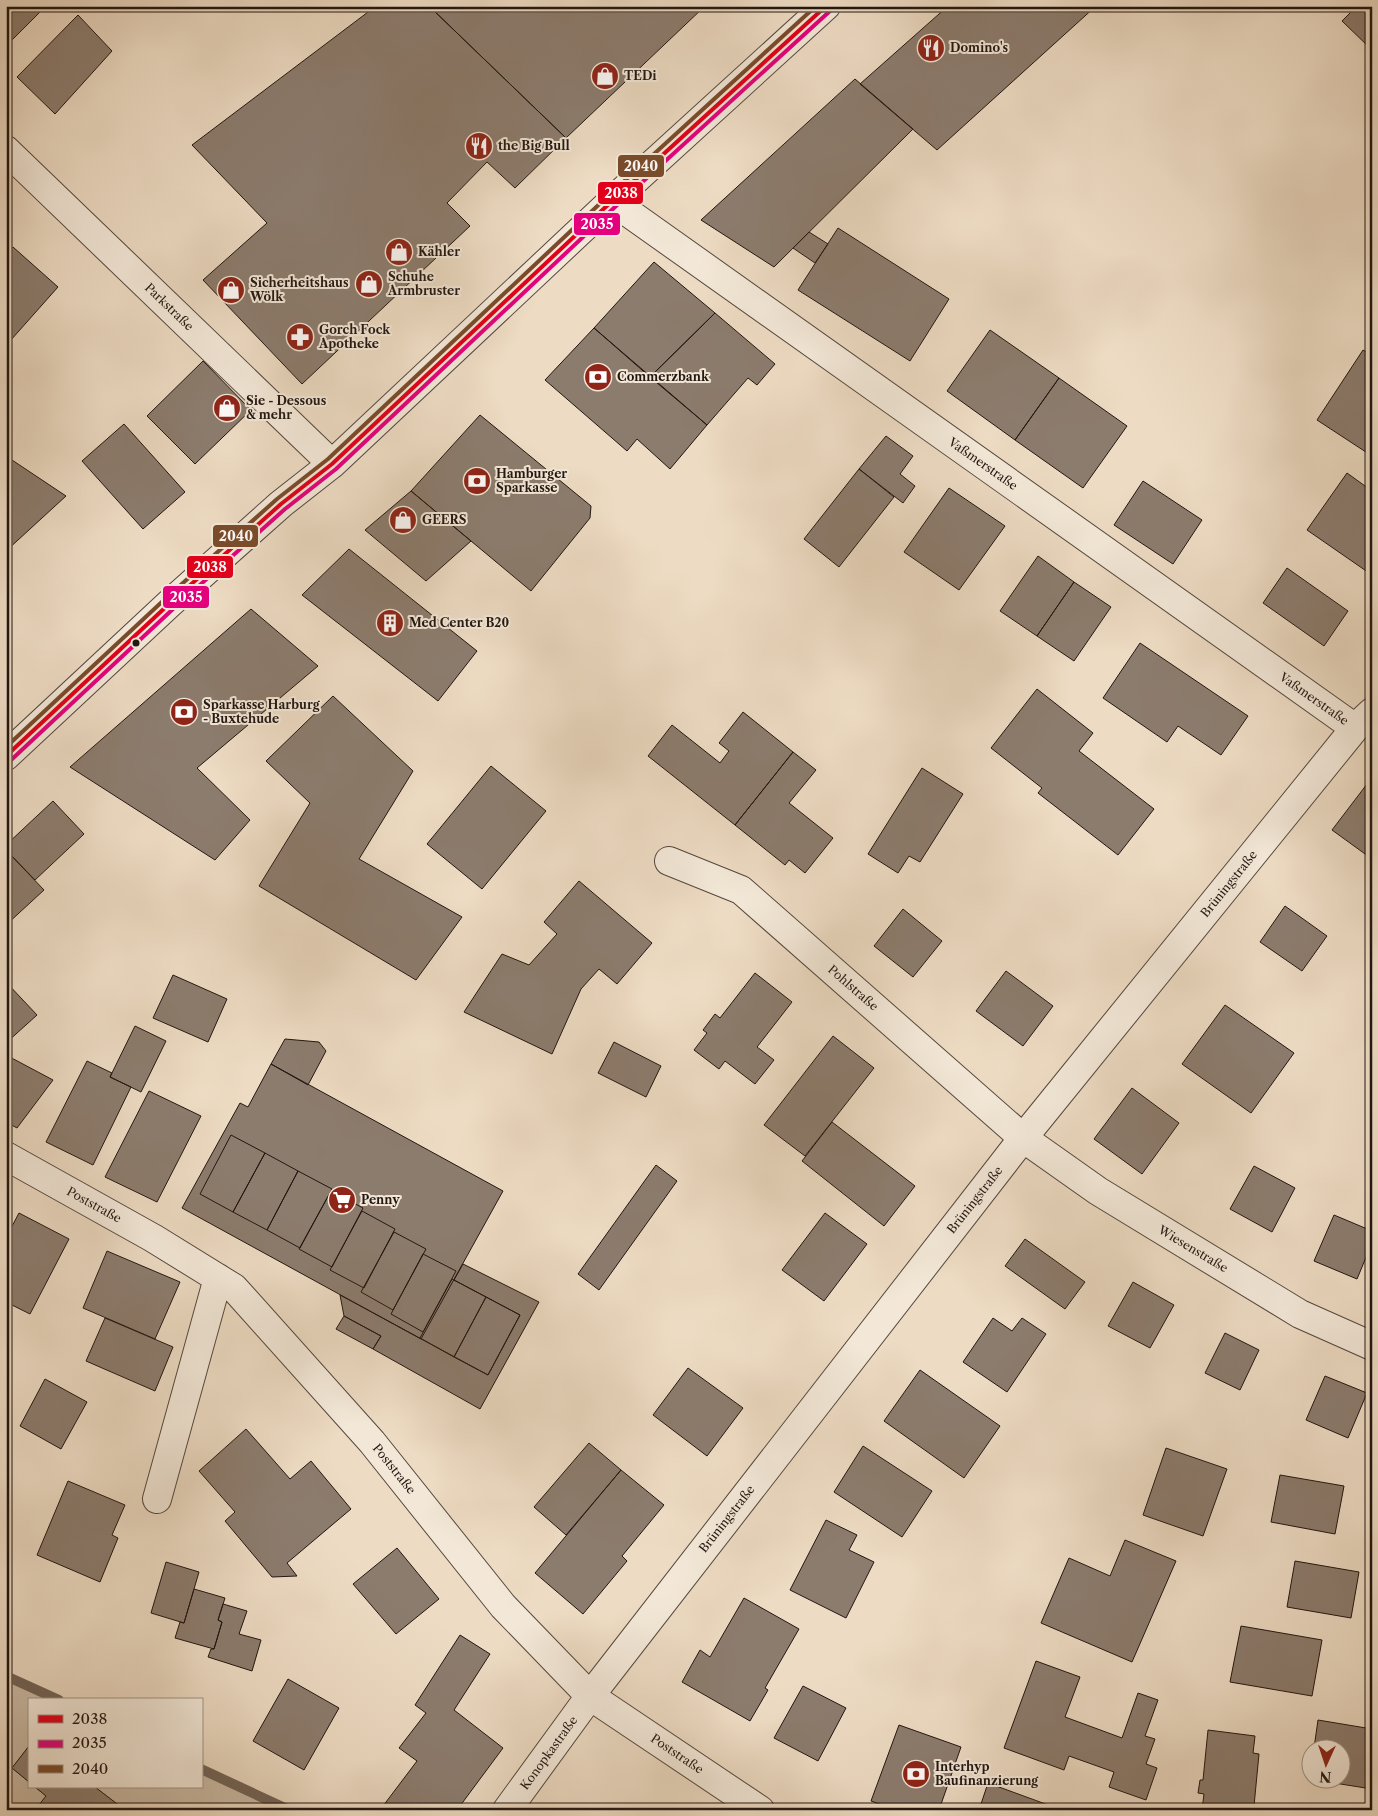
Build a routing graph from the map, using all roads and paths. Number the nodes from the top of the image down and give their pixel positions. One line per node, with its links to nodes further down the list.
1 (826, 6): 3 (street)
2 (6, 150): 4 (street, Parkstraße)
3 (612, 201): 4 (street); 5 (street, Vaßmerstraße)
4 (332, 464): 6 (street)
5 (1364, 720): 8 (street, Brüningstraße)
6 (6, 756)
7 (668, 861): 8 (street, Pohlstraße)
8 (1023, 1138): 11 (street, Wiesenstraße); 13 (street, Brüningstraße)
9 (6, 1156): 10 (street, Poststraße)
10 (218, 1278): 12 (street); 13 (street, Poststraße)
11 (1372, 1346)
12 (157, 1499)
13 (590, 1696): 14 (street, Konopkastraße); 15 (street, Poststraße)
14 (507, 1810)
15 (760, 1810)

